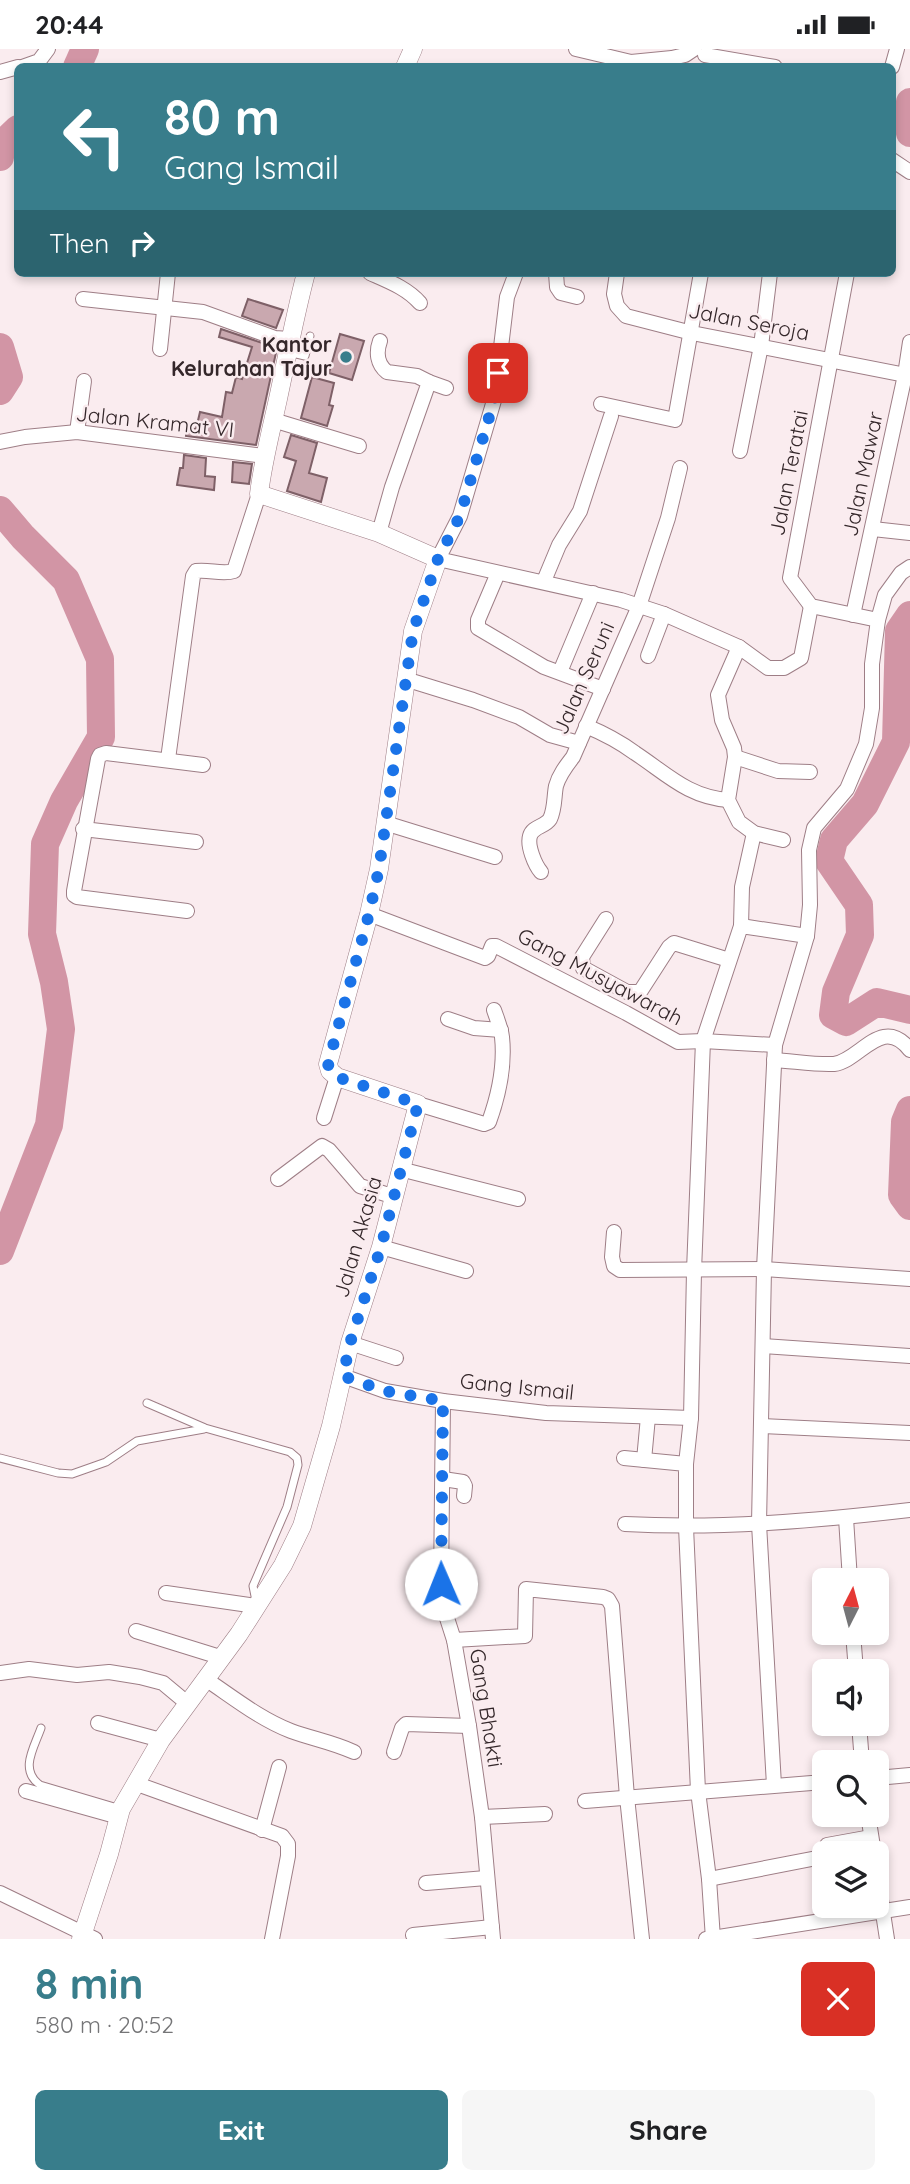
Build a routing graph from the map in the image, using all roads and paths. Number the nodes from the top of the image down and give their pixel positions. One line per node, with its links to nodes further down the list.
1 (47, 49): 4 (street)
2 (576, 49): 5 (street)
3 (702, 51): 6 (street); 7 (street); 8 (street)
4 (33, 63)
5 (626, 63)
6 (637, 63)
7 (683, 63)
8 (757, 63)
9 (168, 277): 21 (street)
10 (305, 277): 26 (street)
11 (378, 277): 20 (street)
12 (514, 277): 47 (street)
13 (556, 277): 18 (street)
14 (616, 277): 22 (street, Jalan Seroja)
15 (700, 277): 22 (street)
16 (770, 277): 27 (street)
17 (846, 277): 29 (street, Jalan Teratai)
18 (577, 297)
19 (83, 299): 21 (street)
20 (420, 303)
21 (164, 307): 26 (street); 28 (street)
22 (692, 333): 27 (street, Jalan Seroja); 34 (street)
23 (310, 336): 26 (lane)
24 (380, 341): 32 (street)
25 (910, 342): 30 (street, Jalan Mawar)
26 (288, 346): 36 (street)
27 (761, 346): 29 (street, Jalan Seroja); 40 (street)
28 (160, 349)
29 (831, 360): 30 (street, Jalan Seroja); 53 (street, Jalan Teratai)
30 (908, 375): 44 (street, Jalan Mawar)
31 (84, 381): 37 (street)
32 (429, 382): 33 (street); 45 (street)
33 (446, 388)
34 (601, 404)
35 (611, 416): 50 (street)
36 (274, 420): 39 (street); 41 (street)
37 (77, 432): 38 (street, Jalan Kramat VI); 41 (street, Jalan Kramat VI)
38 (0, 442)
39 (359, 446)
40 (740, 451)
41 (264, 456): 43 (street)
42 (680, 468): 52 (street, Jalan Seruni)
43 (259, 493): 45 (street); 65 (street)
44 (873, 529): 46 (street); 55 (street, Jalan Mawar)
45 (379, 533): 47 (street)
46 (910, 533)
47 (438, 559): 49 (street); 60 (street)
48 (910, 566): 56 (street)
49 (498, 573): 50 (street); 59 (street)
50 (544, 582): 51 (street)
51 (593, 593): 52 (street); 59 (street)
52 (639, 606): 54 (street); 61 (street, Jalan Seruni)
53 (811, 606): 55 (street); 57 (street)
54 (664, 614): 57 (street); 58 (street)
55 (853, 615): 56 (street)
56 (878, 620): 80 (street)
57 (739, 647): 64 (street)
58 (648, 656)
59 (560, 672): 61 (street)
60 (405, 679): 63 (street); 69 (street)
61 (603, 688): 62 (street, Jalan Seruni)
62 (586, 726): 63 (street, Jalan Seruni); 68 (street)
63 (579, 743): 75 (street, Jalan Seruni)
64 (735, 757): 67 (street); 68 (street)
65 (168, 759): 66 (street); 70 (street)
66 (203, 765)
67 (810, 772)
68 (728, 800): 71 (street)
69 (385, 823): 74 (street); 77 (street)
70 (83, 829): 73 (street); 76 (street)
71 (754, 834): 72 (street); 79 (street)
72 (783, 840)
73 (196, 842)
74 (495, 857)
75 (541, 872)
76 (187, 911)
77 (369, 914): 85 (street, Gang Musyawarah); 88 (street)
78 (606, 919): 81 (street)
79 (741, 926): 80 (street); 81 (street)
80 (807, 936): 87 (street)
81 (729, 960): 85 (street)
82 (494, 1010): 84 (street)
83 (448, 1019): 84 (street)
84 (501, 1030): 89 (street)
85 (703, 1041): 87 (street); 99 (street)
86 (910, 1050): 87 (street)
87 (774, 1053): 97 (street)
88 (337, 1077): 89 (street); 90 (street)
89 (418, 1104): 91 (street, Jalan Akasia)
90 (324, 1118)
91 (400, 1169): 93 (street, Jalan Akasia); 94 (street)
92 (278, 1179): 93 (street)
93 (395, 1196): 96 (street, Jalan Akasia)
94 (518, 1199)
95 (614, 1231): 99 (street)
96 (381, 1247): 98 (street); 101 (street, Jalan Akasia)
97 (764, 1269): 99 (street); 100 (street); 102 (street)
98 (466, 1271)
99 (694, 1271): 109 (street)
100 (910, 1279)
101 (350, 1343): 104 (street); 105 (street, Jalan Akasia)
102 (763, 1346): 103 (street); 110 (street)
103 (910, 1356)
104 (396, 1358)
105 (343, 1376): 106 (street, Gang Ismail); 126 (street, Jalan Akasia)
106 (443, 1401): 108 (street, Gang Ismail); 117 (street, Gang Bhakti)
107 (146, 1403): 111 (lane)
108 (648, 1417): 109 (street, Gang Ismail); 115 (street)
109 (691, 1418): 116 (street)
110 (761, 1426): 112 (street); 122 (street)
111 (205, 1428): 113 (lane); 126 (lane)
112 (910, 1433)
113 (0, 1458)
114 (624, 1458): 115 (street)
115 (644, 1460): 116 (street)
116 (686, 1464): 123 (street)
117 (443, 1479): 118 (street); 128 (street, Gang Bhakti)
118 (464, 1496)
119 (910, 1510): 120 (street)
120 (846, 1518): 122 (street); 124 (street)
121 (625, 1524): 123 (street)
122 (759, 1524): 123 (street); 144 (street)
123 (686, 1527): 146 (street)
124 (849, 1568)
125 (166, 1593): 126 (street)
126 (256, 1607): 129 (street, Jalan Akasia)
127 (136, 1631): 129 (street)
128 (454, 1640): 134 (street, Gang Bhakti); 147 (street)
129 (222, 1658): 131 (street, Jalan Akasia)
130 (0, 1673): 132 (street)
131 (207, 1680): 132 (street, Jalan Akasia); 137 (street)
132 (187, 1703): 136 (street, Jalan Akasia)
133 (98, 1723): 136 (street)
134 (469, 1726): 138 (street); 151 (street, Gang Bhakti)
135 (41, 1728): 149 (lane)
136 (161, 1740): 143 (street, Jalan Akasia)
137 (354, 1752)
138 (394, 1752)
139 (279, 1767): 153 (street)
140 (910, 1775): 141 (street)
141 (889, 1777)
142 (812, 1782): 144 (street)
143 (137, 1784): 149 (street, Jalan Akasia); 153 (street)
144 (774, 1785): 146 (street)
145 (26, 1791): 149 (street)
146 (698, 1791): 147 (street); 157 (street)
147 (627, 1797): 148 (street); 169 (street)
148 (585, 1801)
149 (120, 1813): 167 (street, Jalan Akasia)
150 (545, 1814): 151 (street)
151 (482, 1817): 156 (street, Gang Bhakti)
152 (870, 1827): 154 (street)
153 (262, 1830): 168 (street)
154 (871, 1837): 155 (street); 157 (street)
155 (872, 1841)
156 (486, 1878): 158 (street); 166 (street, Gang Bhakti)
157 (709, 1879): 171 (street)
158 (426, 1883)
159 (0, 1893): 167 (street)
160 (910, 1907): 161 (street)
161 (889, 1911)
162 (857, 1918): 164 (street)
163 (883, 1918): 172 (street)
164 (793, 1933): 171 (street)
165 (413, 1935): 166 (street)
166 (495, 1935)
167 (86, 1937)
168 (274, 1938)
169 (642, 1939)
170 (706, 1939): 171 (street)
171 (713, 1939)
172 (887, 1939)

